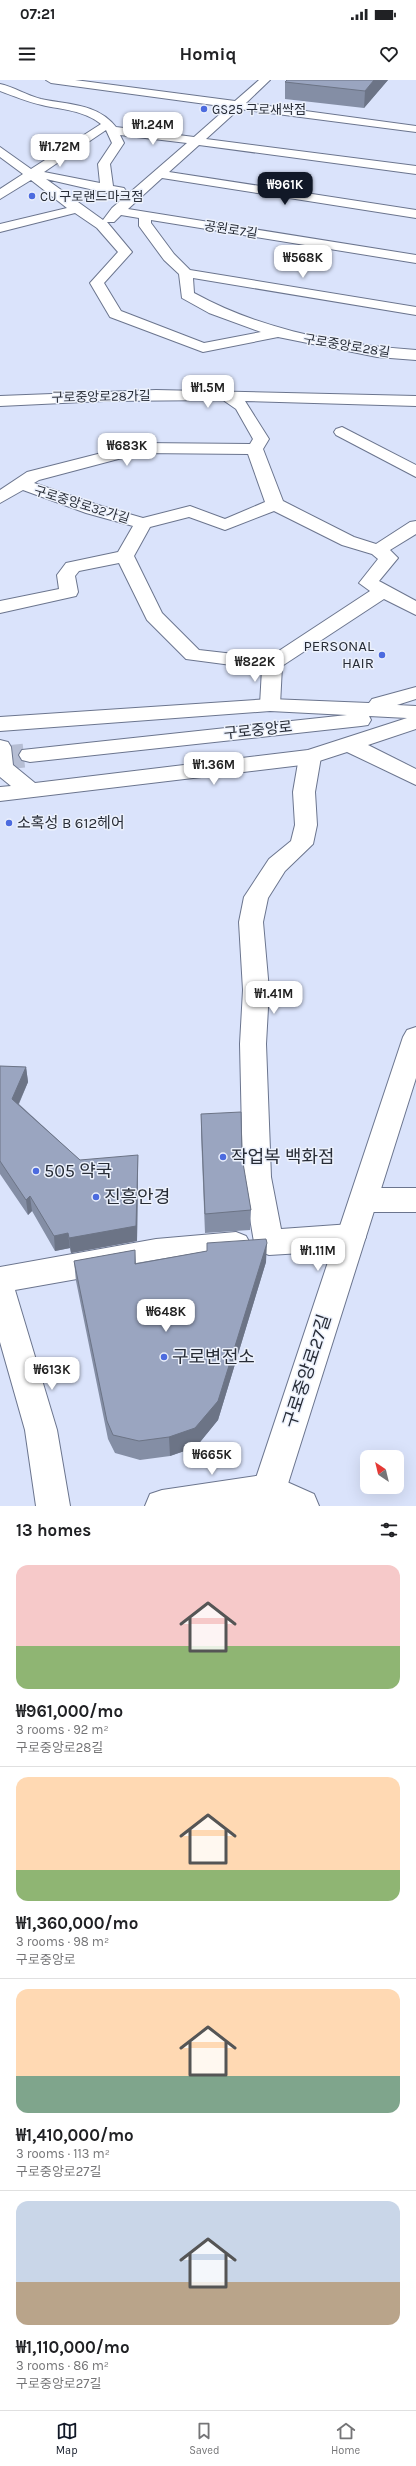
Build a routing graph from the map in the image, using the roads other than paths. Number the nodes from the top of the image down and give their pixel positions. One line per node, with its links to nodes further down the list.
1 (51, 80): 4 (street)
2 (265, 80): 4 (street)
3 (0, 87): 5 (street)
4 (236, 105): 6 (street); 7 (street)
5 (110, 127): 7 (street); 11 (street); 13 (street)
6 (416, 129)
7 (197, 140): 10 (street); 12 (street)
8 (0, 151): 11 (street, 구로중앙로28길)
9 (0, 167): 11 (street)
10 (416, 170)
11 (31, 172): 13 (street); 15 (street); 16 (street, 구로중앙로28길)
12 (158, 174): 14 (street); 18 (street)
13 (107, 189): 14 (street)
14 (136, 194): 17 (street)
15 (0, 195)
16 (77, 209): 20 (street, 구로중앙로28길); 21 (street)
17 (117, 211): 19 (street, 공원로7길); 20 (street)
18 (416, 214)
19 (146, 216): 22 (street, 공원로7길); 23 (street)
20 (102, 225): 25 (street, 구로중앙로28길)
21 (0, 228)
22 (416, 259)
23 (186, 272): 24 (street); 25 (street, 구로중앙로28길)
24 (416, 311)
25 (278, 333): 26 (street, 구로중앙로28길)
26 (416, 355)
27 (227, 396): 28 (street, 구로중앙로28가길); 29 (street, 구로중앙로28가길); 31 (street)
28 (0, 401)
29 (416, 401)
30 (342, 432): 32 (street)
31 (255, 449): 33 (street, 구로중앙로32가길); 35 (street)
32 (416, 472)
33 (21, 484): 34 (street, 구로중앙로32가길); 36 (street, 구로중앙로32가길)
34 (0, 498)
35 (275, 504): 36 (street, 구로중앙로32가길); 38 (street)
36 (144, 523): 39 (street, 구로중앙로32가길)
37 (416, 526): 38 (street)
38 (378, 550): 40 (street)
39 (125, 556): 41 (street); 43 (street)
40 (383, 591): 42 (street); 43 (street)
41 (0, 607)
42 (416, 609)
43 (272, 664): 45 (street)
44 (416, 693): 46 (street)
45 (270, 705): 46 (street); 49 (street)
46 (356, 708): 47 (street)
47 (416, 712)
48 (416, 716): 54 (street, 구로중앙로)
49 (36, 721): 51 (street); 53 (street)
50 (416, 722): 52 (street)
51 (0, 724)
52 (348, 744): 55 (street); 56 (street)
53 (0, 747): 57 (street)
54 (30, 755)
55 (310, 757): 57 (street); 63 (street)
56 (416, 778)
57 (31, 791): 58 (street)
58 (0, 794)
59 (416, 1038): 60 (street, 구로중앙로27길)
60 (363, 1200): 61 (street); 62 (street, 구로중앙로27길)
61 (416, 1200)
62 (351, 1237): 63 (street); 66 (street, 구로중앙로27길)
63 (270, 1242): 64 (street)
64 (0, 1280)
65 (0, 1290): 67 (street)
66 (272, 1498): 68 (street); 69 (street)
67 (53, 1506)
68 (162, 1506)
69 (302, 1506)

